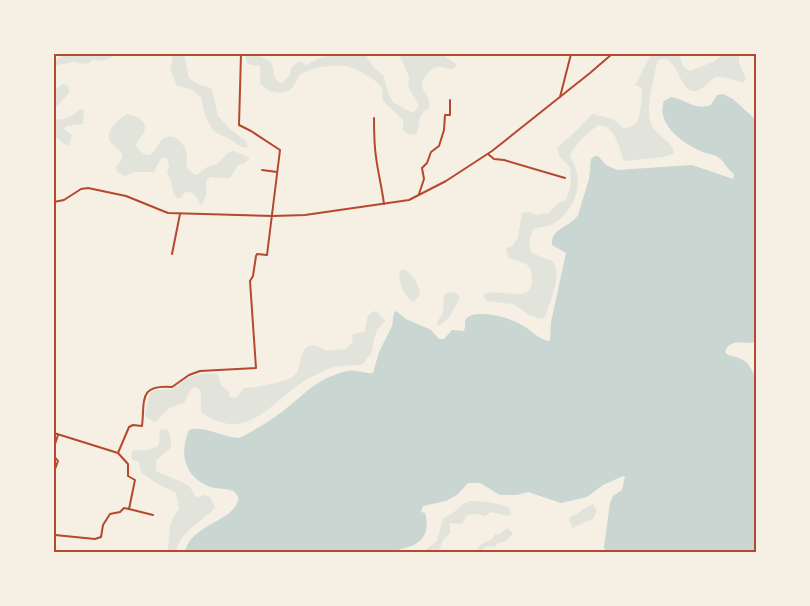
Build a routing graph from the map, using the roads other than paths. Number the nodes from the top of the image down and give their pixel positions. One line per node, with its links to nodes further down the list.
1 (241, 54): 9 (street)
2 (571, 54): 4 (street)
3 (612, 54): 4 (street)
4 (560, 97): 7 (street)
5 (450, 100): 11 (street)
6 (374, 118): 13 (street)
7 (488, 154): 10 (street); 11 (street)
8 (262, 170): 9 (street)
9 (277, 172): 15 (street)
10 (565, 178)
11 (418, 196): 13 (street)
12 (54, 202): 14 (street)
13 (384, 204): 15 (street)
14 (180, 214): 15 (street); 16 (street)
15 (273, 216): 20 (street)
16 (172, 254)
17 (54, 433): 18 (street)
18 (58, 435): 19 (street); 20 (street)
19 (54, 447)
20 (118, 453): 23 (street)
21 (54, 456): 22 (street)
22 (54, 472)
23 (129, 509): 24 (street); 25 (street)
24 (153, 515)
25 (56, 535)

